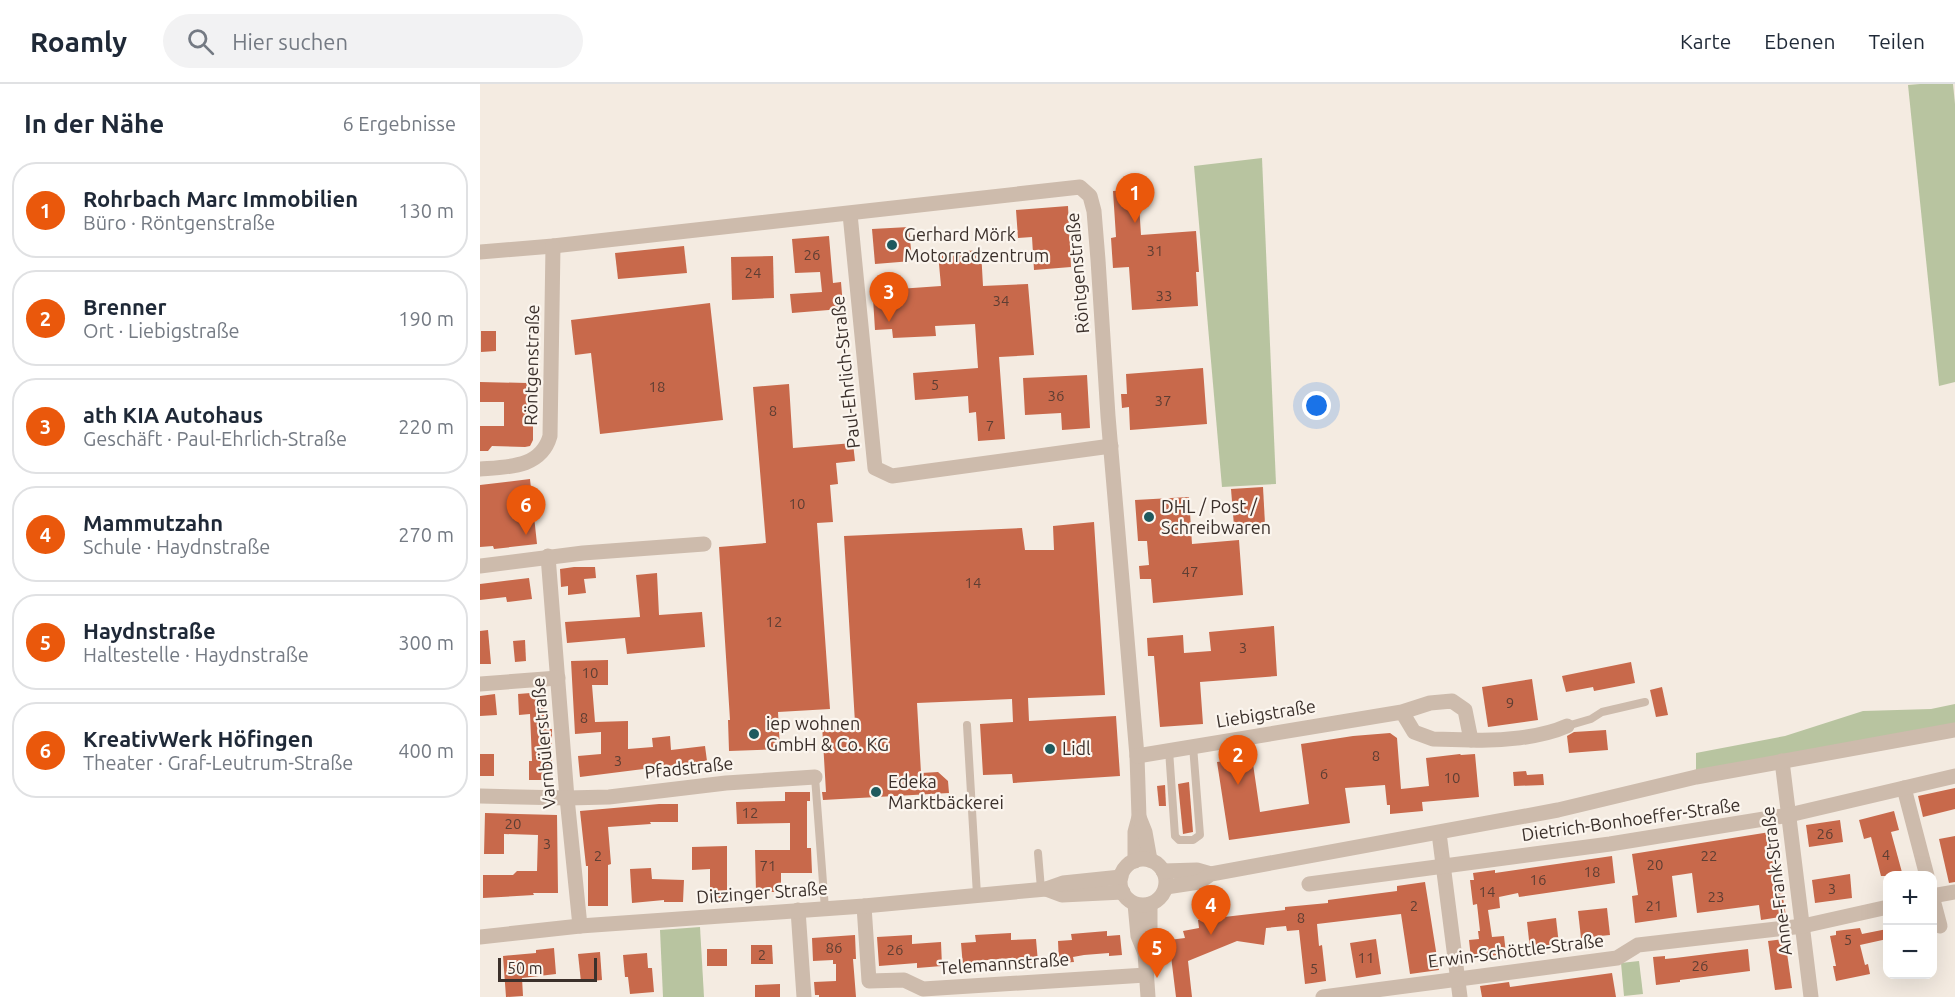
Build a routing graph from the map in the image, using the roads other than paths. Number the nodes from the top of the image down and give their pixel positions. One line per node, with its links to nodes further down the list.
1 (850, 214): 2 (street, Röntgenstraße); 4 (street, Paul-Ehrlich-Straße); 4 (street, Röntgenstraße)
2 (553, 246): 3 (street, Röntgenstraße); 5 (street, Röntgenstraße)
3 (480, 252)
4 (1111, 446): 19 (street, Röntgenstraße)
5 (480, 469)
6 (704, 544): 7 (street)
7 (548, 556): 8 (street); 9 (street, Varnbülerstraße)
8 (480, 566)
9 (558, 678): 10 (street); 25 (street, Varnbülerstraße)
10 (480, 684)
11 (1645, 702): 14 (lane)
12 (1402, 712): 16 (street); 16 (street, Liebigstraße); 17 (street, Liebigstraße)
13 (967, 725): 39 (lane)
14 (1567, 726): 16 (street)
15 (1955, 730): 20 (street)
16 (1471, 740)
17 (1193, 746): 18 (street, Liebigstraße); 18 (lane)
18 (1169, 750): 19 (street, Liebigstraße)
19 (1137, 756): 29 (street, Röntgenstraße)
20 (1782, 761): 26 (street, Anne-Frank-Straße); 27 (street)
21 (1955, 776): 23 (street, Dietrich-Bonhoeffer-Straße)
22 (815, 777): 25 (street, Pfadstraße); 43 (lane)
23 (1904, 788): 26 (street, Dietrich-Bonhoeffer-Straße); 32 (street)
24 (480, 796): 25 (street, Pfadstraße)
25 (567, 798): 47 (street, Varnbülerstraße)
26 (1789, 815): 30 (street, Dietrich-Bonhoeffer-Straße); 48 (street, Anne-Frank-Straße)
27 (1439, 833): 30 (street); 33 (street)
28 (1038, 853): 37 (lane)
29 (1142, 861): 31 (street); 35 (street)
30 (1443, 866): 34 (street, Dietrich-Bonhoeffer-Straße); 52 (street)
31 (1163, 871): 33 (street); 36 (street)
32 (1926, 871)
33 (1211, 874): 36 (street)
34 (1309, 884)
35 (1122, 885): 37 (street, Ditzinger Straße); 41 (street)
36 (1166, 887): 41 (street)
37 (1044, 889): 39 (street, Ditzinger Straße)
38 (1955, 892): 40 (street)
39 (976, 895): 42 (street, Ditzinger Straße)
40 (1937, 895)
41 (1143, 904): 51 (street)
42 (864, 906): 43 (street, Ditzinger Straße); 51 (street, Telemannstraße)
43 (825, 909): 45 (street, Ditzinger Straße)
44 (1883, 909): 48 (street, Erwin-Schöttle-Straße)
45 (798, 910): 47 (street, Ditzinger Straße); 53 (street)
46 (1937, 915): 49 (street)
47 (580, 926): 50 (street, Ditzinger Straße)
48 (1803, 926): 52 (street, Erwin-Schöttle-Straße); 57 (street, Anne-Frank-Straße)
49 (1940, 926)
50 (480, 938)
51 (1146, 975): 54 (street)
52 (1458, 978): 55 (street, Erwin-Schöttle-Straße); 56 (street)
53 (804, 997)
54 (1148, 997)
55 (1323, 997)
56 (1460, 997)
57 (1811, 997)

